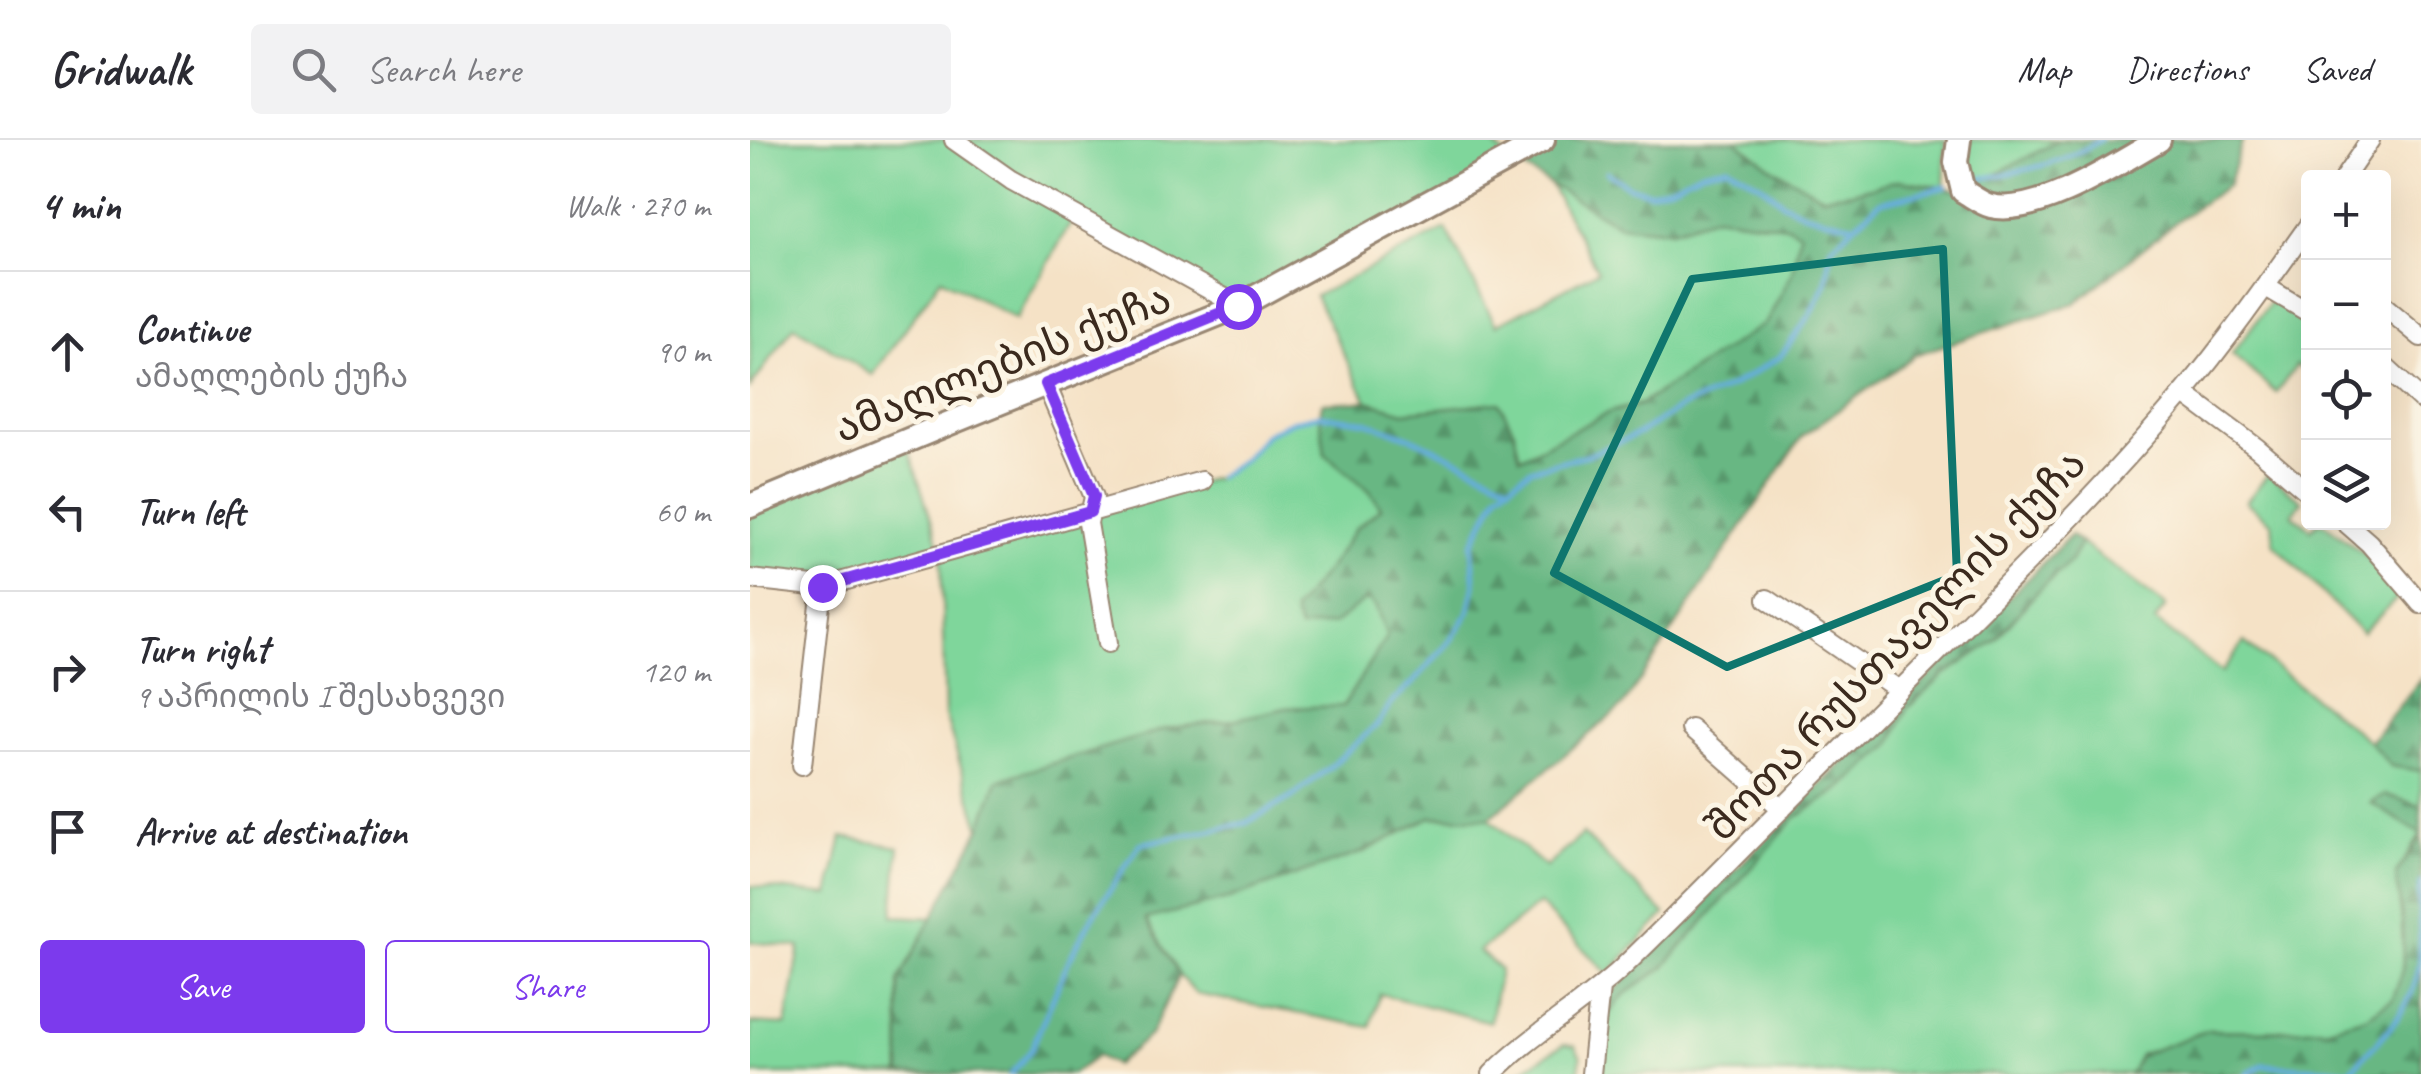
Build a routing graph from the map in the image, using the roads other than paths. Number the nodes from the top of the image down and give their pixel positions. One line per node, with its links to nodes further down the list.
1 (954, 140): 9 (street)
2 (1543, 140): 9 (street, ამაღლების ქუჩა)
3 (1959, 140): 4 (street)
4 (2159, 140)
5 (2370, 140): 6 (street)
6 (2349, 170)
7 (2301, 249): 8 (street, შოთა რუსთაველის ქუჩა)
8 (2266, 287): 10 (street); 15 (street, შოთა რუსთაველის ქუჩა)
9 (1238, 306): 14 (street, ამაღლების ქუჩა)
10 (2301, 308)
11 (2391, 312): 12 (street)
12 (2421, 337)
13 (2391, 372): 16 (street)
14 (1046, 384): 19 (street, ამაღლების ქუჩა); 20 (street)
15 (2183, 394): 18 (street); 27 (street, შოთა რუსთაველის ქუჩა)
16 (2421, 400)
17 (1202, 481): 20 (street)
18 (2301, 486)
19 (750, 506)
20 (1090, 512): 23 (street); 26 (street)
21 (2354, 530): 25 (street)
22 (750, 579): 23 (street)
23 (822, 587): 29 (street)
24 (1768, 599): 27 (street)
25 (2421, 604)
26 (1108, 643)
27 (1900, 690): 30 (street, შოთა რუსთაველის ქუჩა)
28 (1691, 730): 30 (street)
29 (802, 765)
30 (1782, 809): 31 (street, შოთა რუსთაველის ქუჩა)
31 (1600, 988): 32 (street, შოთა რუსთაველის ქუჩა); 33 (street)
32 (1492, 1074)
33 (1591, 1074)

